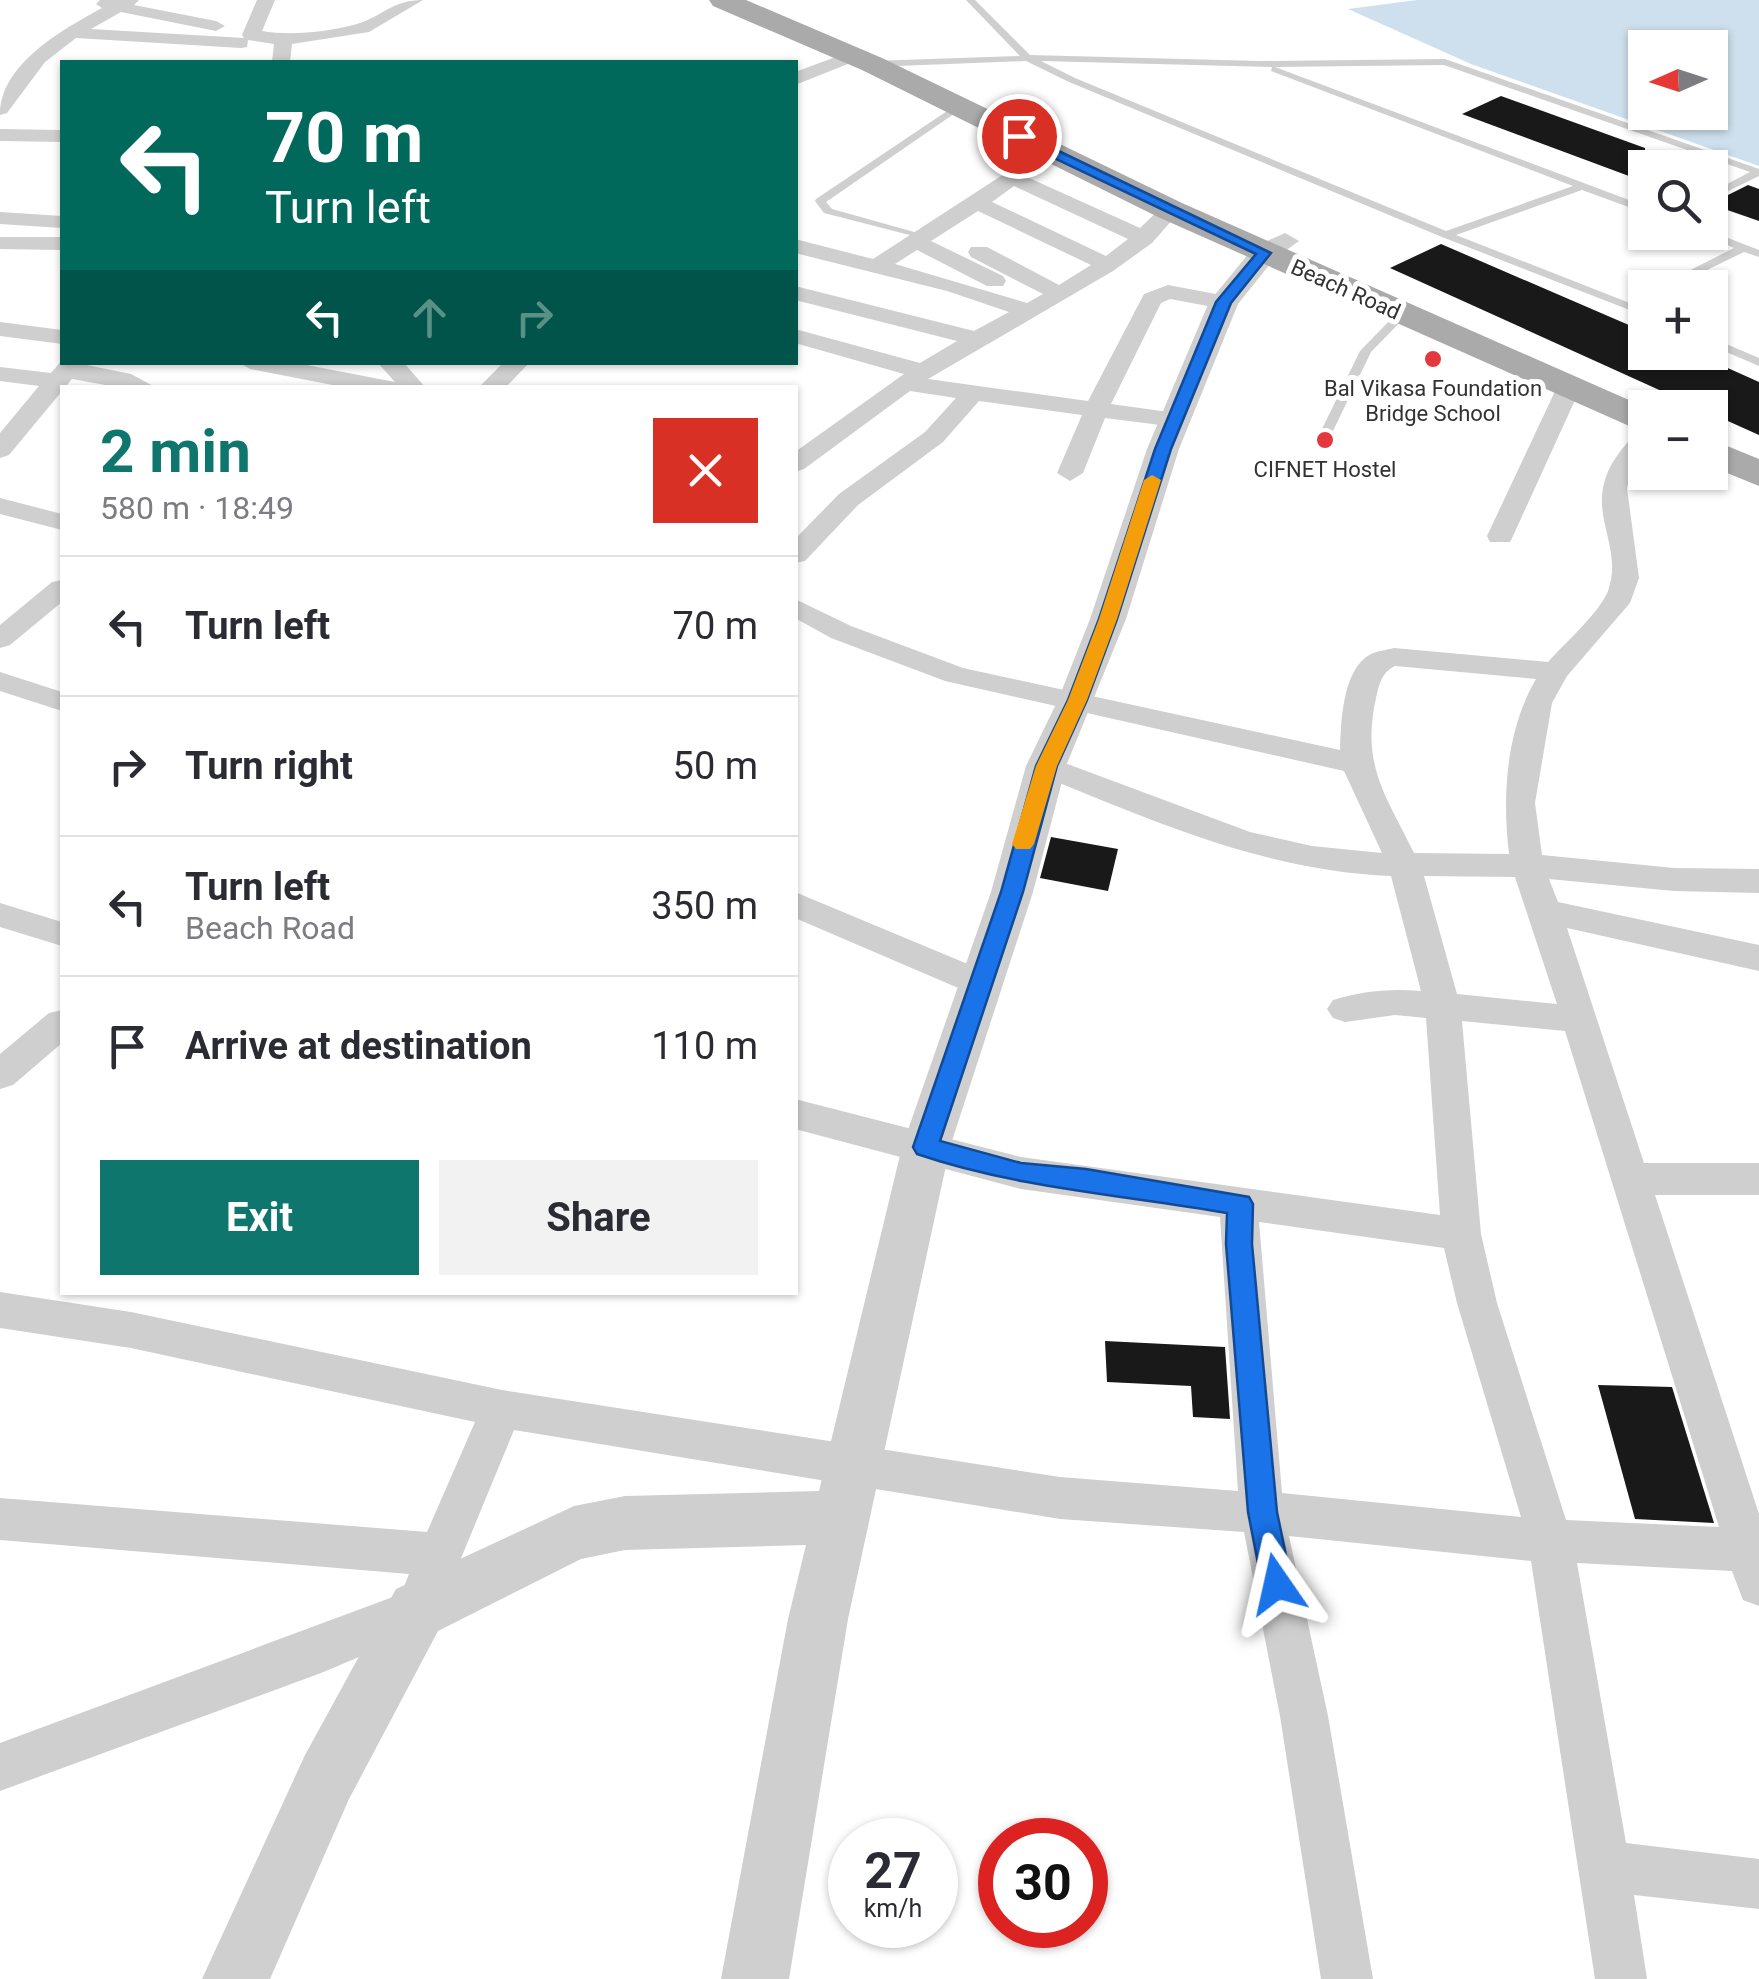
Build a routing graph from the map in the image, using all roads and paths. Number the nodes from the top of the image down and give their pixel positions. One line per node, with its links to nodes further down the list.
1 (88, 0): 7 (street)
2 (266, 0): 9 (street)
3 (414, 0): 10 (street)
4 (723, 0): 14 (main road, Beach Road)
5 (766, 0): 15 (main road, Beach Road)
6 (970, 0): 11 (lane)
7 (123, 3): 8 (street); 9 (street)
8 (72, 32): 9 (street); 19 (street)
9 (246, 39): 10 (street); 12 (street)
10 (284, 40): 13 (street)
11 (1028, 58): 15 (lane); 16 (lane); 33 (lane)
12 (229, 60)
13 (284, 60)
14 (862, 60): 15 (lane); 17 (street); 18 (main road, Beach Road)
15 (918, 61): 38 (main road, Beach Road)
16 (1259, 64): 23 (lane); 25 (lane)
17 (798, 78)
18 (959, 106): 22 (main road, Beach Road); 32 (lane)
19 (0, 110)
20 (0, 135): 21 (street)
21 (60, 136)
22 (1049, 150): 24 (street); 29 (main road, Beach Road)
23 (1759, 172): 26 (lane)
24 (1005, 184): 28 (street); 41 (street)
25 (1582, 186): 27 (lane); 33 (lane)
26 (1728, 188)
27 (1628, 204)
28 (967, 208): 32 (street); 41 (street)
29 (1170, 210): 38 (main road, Beach Road); 41 (street)
30 (0, 218): 31 (street)
31 (60, 222)
32 (924, 235): 42 (street); 47 (street)
33 (1446, 236): 48 (lane)
34 (1728, 242): 39 (lane)
35 (0, 243): 36 (street)
36 (60, 244)
37 (798, 247): 42 (street)
38 (1274, 247): 45 (street); 50 (main road, Beach Road); 71 (main road, Beach Road)
39 (1744, 248): 40 (lane); 43 (lane)
40 (1759, 254)
41 (1115, 257): 47 (street)
42 (880, 265): 47 (street)
43 (1698, 270)
44 (798, 293): 54 (street)
45 (1224, 302): 72 (street); 74 (street)
46 (1628, 302): 48 (lane)
47 (1043, 303): 54 (street)
48 (1624, 304): 49 (lane)
49 (1628, 306)
50 (1402, 314): 69 (main road, Beach Road); 75 (lane)
51 (0, 328): 52 (street)
52 (60, 336)
53 (798, 337): 63 (street)
54 (976, 339): 63 (street)
55 (1728, 349): 56 (lane)
56 (1759, 362)
57 (255, 365): 65 (street)
58 (262, 365): 66 (street)
59 (392, 365): 67 (street)
60 (515, 365): 68 (street)
61 (66, 371): 62 (street); 64 (street); 77 (street)
62 (0, 374)
63 (918, 378): 70 (street); 81 (street)
64 (138, 385)
65 (238, 385)
66 (372, 385)
67 (411, 385)
68 (493, 385)
69 (1568, 387): 73 (main road, Beach Road); 86 (street)
70 (970, 395): 72 (street); 87 (street)
71 (1628, 395)
72 (1095, 412): 74 (street); 82 (street)
73 (1628, 413)
74 (1176, 420): 93 (street)
75 (1326, 433)
76 (1728, 438): 78 (main road)
77 (0, 450)
78 (1759, 452)
79 (1628, 458): 91 (street)
80 (1728, 459): 83 (main road)
81 (798, 462)
82 (1070, 474)
83 (1759, 474)
84 (0, 506): 85 (street)
85 (60, 521)
86 (1500, 536)
87 (798, 552)
88 (60, 590): 90 (street)
89 (798, 609): 93 (street)
90 (0, 639)
91 (1555, 672): 95 (street); 97 (street)
92 (0, 681): 94 (street)
93 (1077, 700): 95 (street); 96 (street)
94 (60, 701)
95 (1356, 764): 98 (street)
96 (1046, 766): 98 (street); 105 (street)
97 (1527, 866): 98 (street); 99 (street); 101 (street)
98 (1405, 868): 106 (street)
99 (1759, 881)
100 (798, 905): 105 (street)
101 (1546, 911): 104 (street); 108 (street)
102 (0, 915): 103 (street)
103 (60, 933)
104 (1759, 958)
105 (982, 984): 112 (street)
106 (1443, 1008): 107 (street); 108 (street); 116 (street)
107 (1345, 1009)
108 (1578, 1019): 113 (street)
109 (60, 1024): 110 (street)
110 (0, 1075)
111 (798, 1115): 112 (street)
112 (926, 1147): 115 (street); 119 (street)
113 (1629, 1179): 114 (street); 123 (street)
114 (1759, 1180)
115 (1240, 1204): 116 (street); 120 (street)
116 (1461, 1234): 122 (street)
117 (0, 1310): 118 (street)
118 (502, 1409): 119 (street); 124 (street)
119 (845, 1492): 120 (street); 124 (street); 129 (street)
120 (1262, 1512): 122 (street); 130 (street)
121 (0, 1519): 124 (street)
122 (1550, 1541): 123 (street); 126 (street)
123 (1756, 1562)
124 (429, 1583): 125 (street); 128 (street)
125 (0, 1767)
126 (1601, 1866): 127 (street); 131 (street)
127 (1759, 1884)
128 (236, 1979)
129 (755, 1979)
130 (1347, 1979)
131 (1621, 1979)

